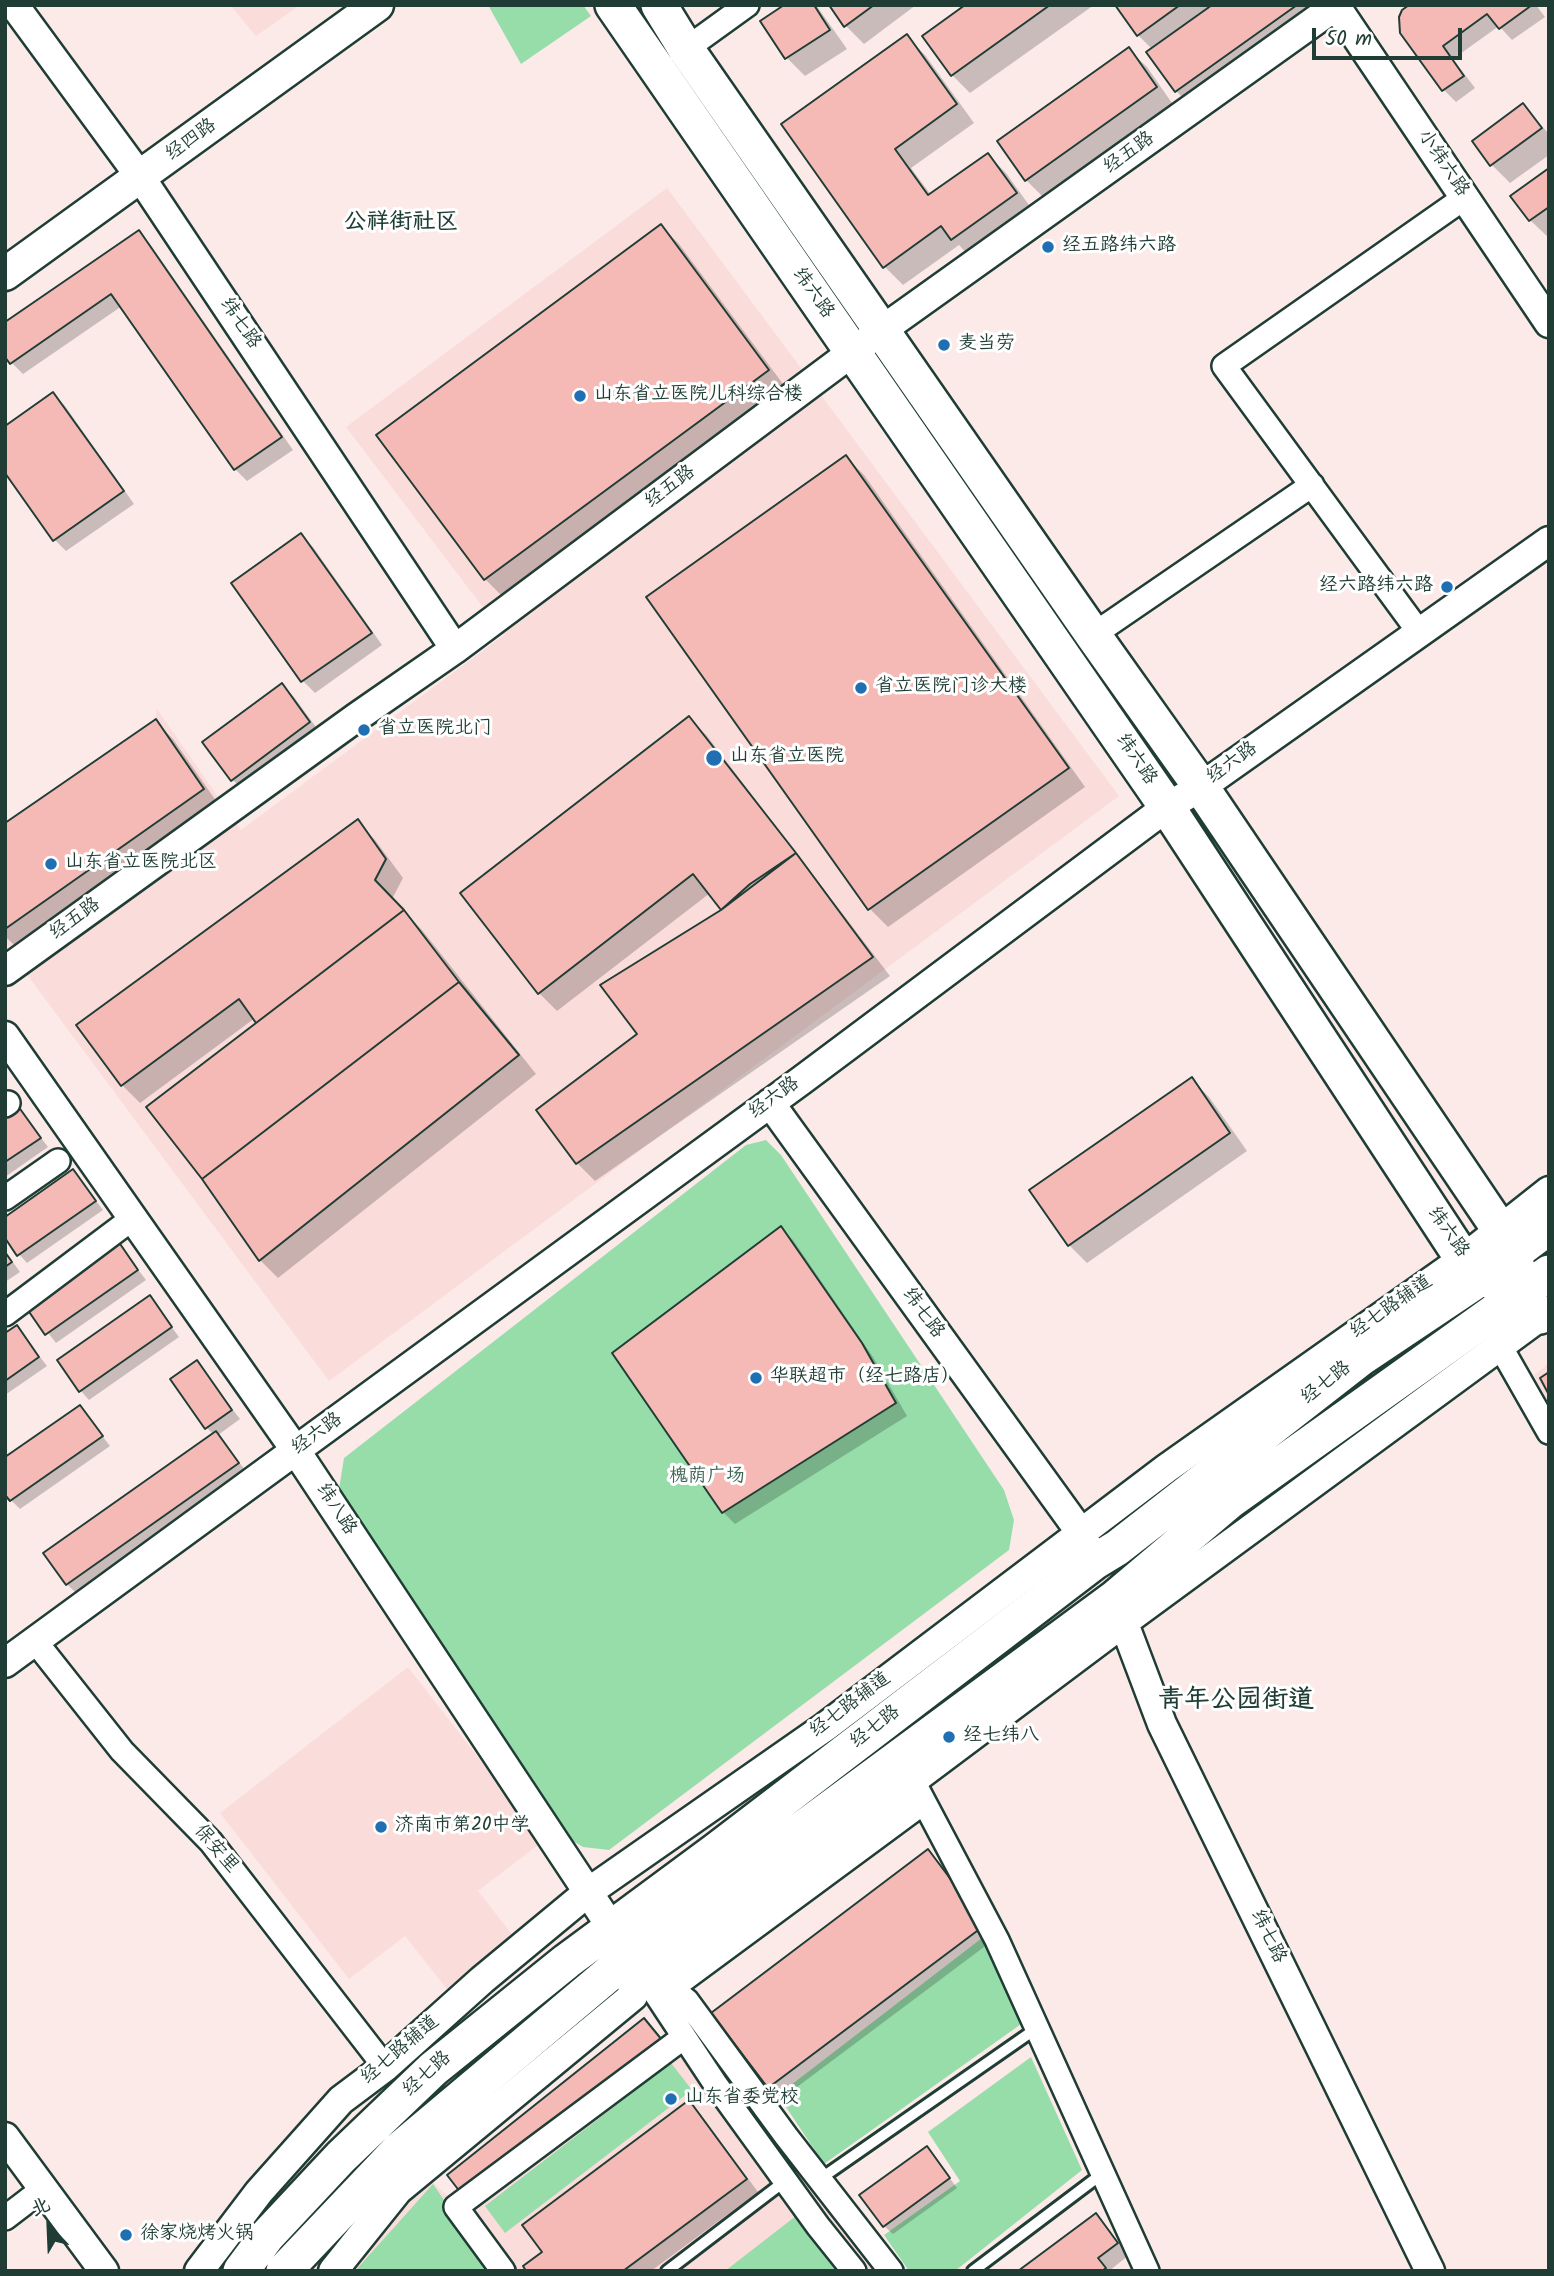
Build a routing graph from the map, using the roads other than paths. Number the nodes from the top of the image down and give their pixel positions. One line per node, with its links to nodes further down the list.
1 (14, 5): 8 (street, 纬七路)
2 (377, 5): 8 (main road, 经四路)
3 (613, 5): 13 (main road, 纬六路)
4 (659, 5): 7 (main road, 纬六路)
5 (747, 5): 7 (street)
6 (1336, 6): 9 (street, 小纬六路); 12 (street, 经五路)
7 (687, 49): 12 (main road, 纬六路)
8 (141, 178): 10 (main road, 经四路); 18 (street, 纬七路)
9 (1464, 198): 11 (street, 小纬六路); 14 (street)
10 (5, 274)
11 (1549, 323)
12 (882, 330): 13 (street, 经五路); 17 (main road, 纬六路)
13 (852, 352): 18 (street, 经五路); 20 (main road, 纬六路)
14 (1312, 485): 16 (street); 17 (street)
15 (1549, 541): 16 (street, 经六路)
16 (1419, 632): 19 (street, 经六路)
17 (1093, 635): 19 (main road, 纬六路)
18 (456, 654): 21 (street, 经五路)
19 (1201, 787): 20 (street, 经六路); 29 (main road, 纬六路)
20 (1167, 807): 23 (street, 经六路); 30 (main road, 纬六路)
21 (5, 971)
22 (5, 1036): 27 (street, 纬八路)
23 (770, 1103): 36 (street, 经六路); 37 (street, 纬七路)
24 (58, 1161): 26 (street)
25 (1549, 1191): 29 (street)
26 (5, 1198)
27 (133, 1218): 33 (street); 36 (street, 纬八路)
28 (1549, 1227): 29 (main road, 经七路)
29 (1508, 1241): 30 (main road, 经七路); 32 (main road, 纬六路)
30 (1472, 1268): 32 (main road, 纬六路); 37 (main road, 经七路)
31 (1549, 1273): 32 (main road, 经七路)
32 (1536, 1307): 34 (street); 38 (main road, 经七路)
33 (5, 1314)
34 (1500, 1346): 35 (street); 38 (street)
35 (1549, 1432)
36 (296, 1451): 39 (street, 经六路); 42 (street, 纬八路)
37 (1088, 1548): 42 (street, 经七路辅道); 43 (main road, 经七路)
38 (1119, 1610): 41 (street); 43 (main road, 经七路); 65 (street, 纬七路)
39 (35, 1641): 40 (street, 经六路); 47 (street, 保安里)
40 (5, 1663)
41 (919, 1791): 43 (street); 44 (street); 45 (street)
42 (587, 1893): 43 (street, 纬八路); 47 (street, 经七路辅道)
43 (621, 1942): 44 (street); 46 (street); 56 (main road, 经七路); 57 (main road, 经七路); 58 (street)
44 (672, 1988): 50 (street)
45 (1037, 2028): 49 (street); 50 (lane)
46 (684, 2037): 51 (street); 59 (street)
47 (385, 2067): 55 (street, 经七路辅道)
48 (5, 2137): 52 (street)
49 (1103, 2173): 63 (lane); 64 (street)
50 (820, 2179): 62 (street)
51 (785, 2181): 60 (lane); 61 (street)
52 (43, 2189): 53 (street); 54 (street)
53 (5, 2218)
54 (104, 2271)
55 (199, 2271)
56 (241, 2271)
57 (284, 2271)
58 (333, 2271)
59 (503, 2271)
60 (667, 2271)
61 (854, 2271)
62 (891, 2271)
63 (973, 2271)
64 (1147, 2271)
65 (1430, 2271)

